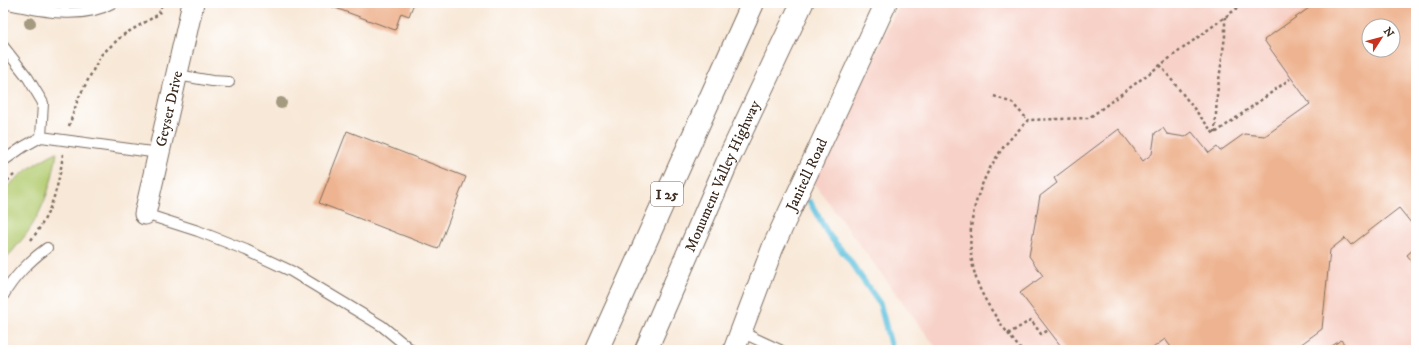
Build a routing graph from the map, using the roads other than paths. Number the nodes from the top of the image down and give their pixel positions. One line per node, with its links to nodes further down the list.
1 (3, 3): 2 (lane)
2 (112, 3)
3 (193, 3): 9 (street, Geyser Drive)
4 (752, 3): 20 (highway, I 25)
5 (802, 3): 13 (highway, Monument Valley Highway)
6 (816, 3): 13 (highway)
7 (886, 3): 18 (street, Janitell Road)
8 (3, 46): 11 (lane)
9 (177, 75): 10 (lane); 12 (street, Geyser Drive)
10 (229, 82)
11 (41, 137): 12 (lane); 14 (lane)
12 (159, 153): 15 (street, Geyser Drive)
13 (730, 156): 21 (highway, Monument Valley Highway)
14 (3, 161)
15 (145, 214): 19 (lane)
16 (47, 248): 17 (lane)
17 (3, 296)
18 (738, 341): 22 (lane)
19 (410, 349)
20 (597, 350)
21 (646, 350)
22 (780, 350)

